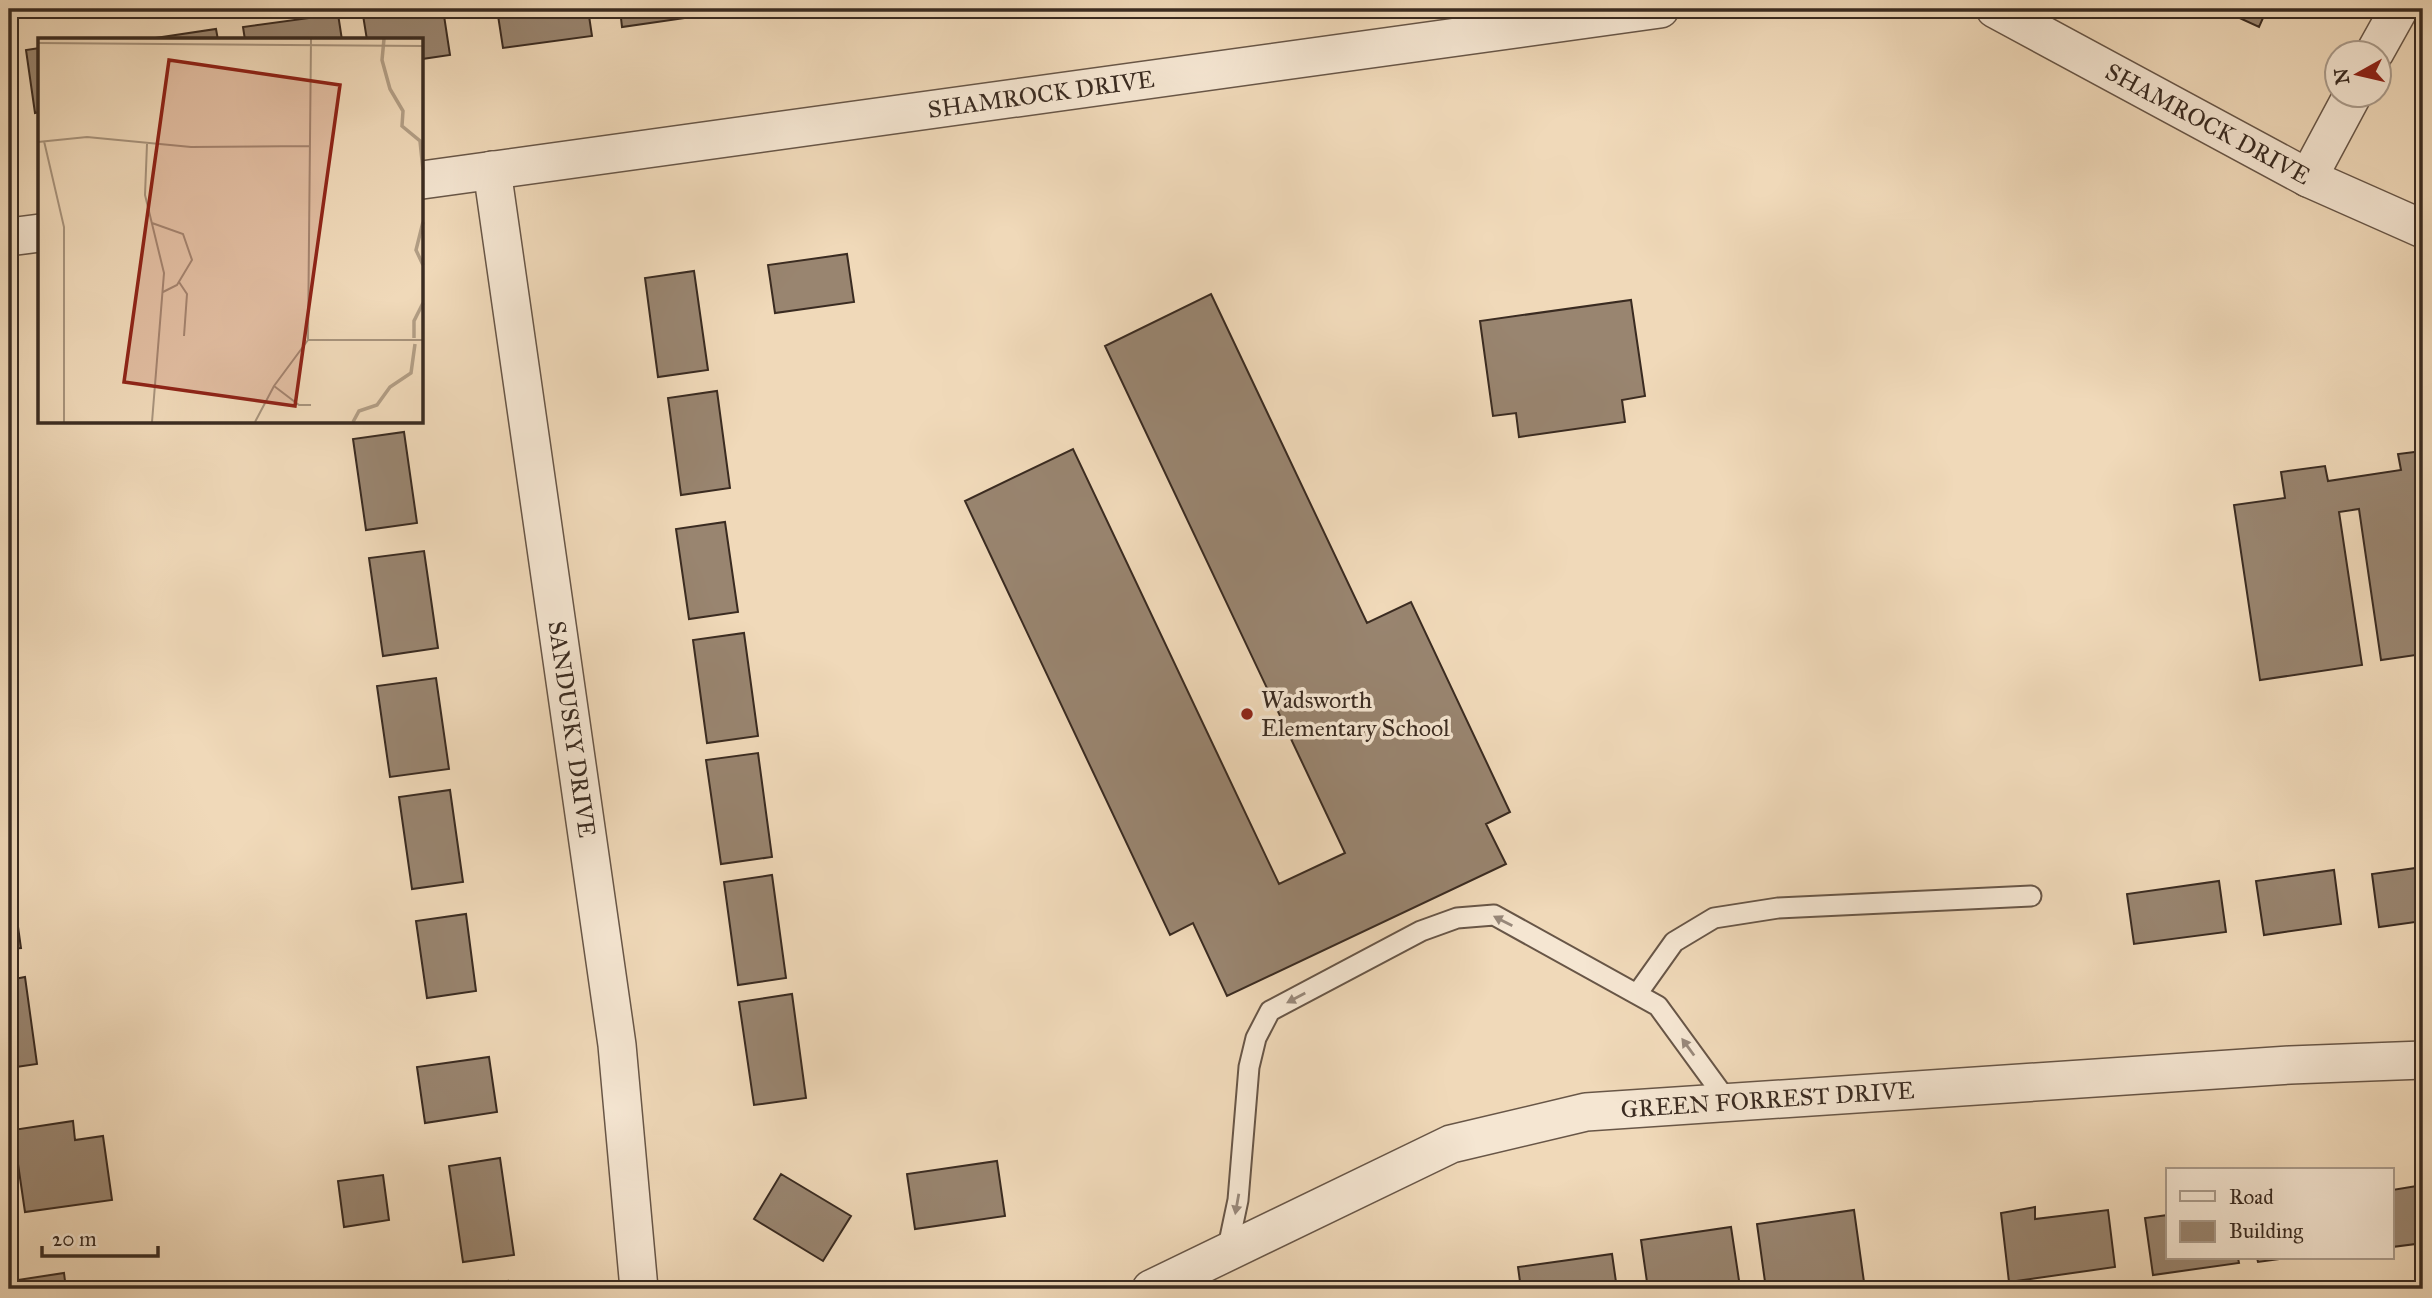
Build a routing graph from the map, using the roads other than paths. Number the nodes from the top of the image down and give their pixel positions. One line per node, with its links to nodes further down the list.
1 (1660, 9): 6 (street, SHAMROCK DRIVE)
2 (1995, 9): 7 (street, SHAMROCK DRIVE)
3 (2399, 9): 4 (street)
4 (2383, 38)
5 (2346, 108): 7 (street)
6 (492, 170): 8 (street, SHAMROCK DRIVE); 17 (street, SANDUSKY DRIVE)
7 (2308, 178): 9 (street, SHAMROCK DRIVE)
8 (424, 180)
9 (2423, 229)
10 (38, 233): 11 (street)
11 (9, 237)
12 (2031, 896): 13 (lane)
13 (1636, 994): 15 (lane, one-way to 13); 16 (lane, one-way to 16)
14 (2423, 1060): 15 (street, GREEN FORREST DRIVE)
15 (1728, 1102): 16 (street, GREEN FORREST DRIVE)
16 (1227, 1252): 18 (street, GREEN FORREST DRIVE)
17 (639, 1289)
18 (1151, 1289)

